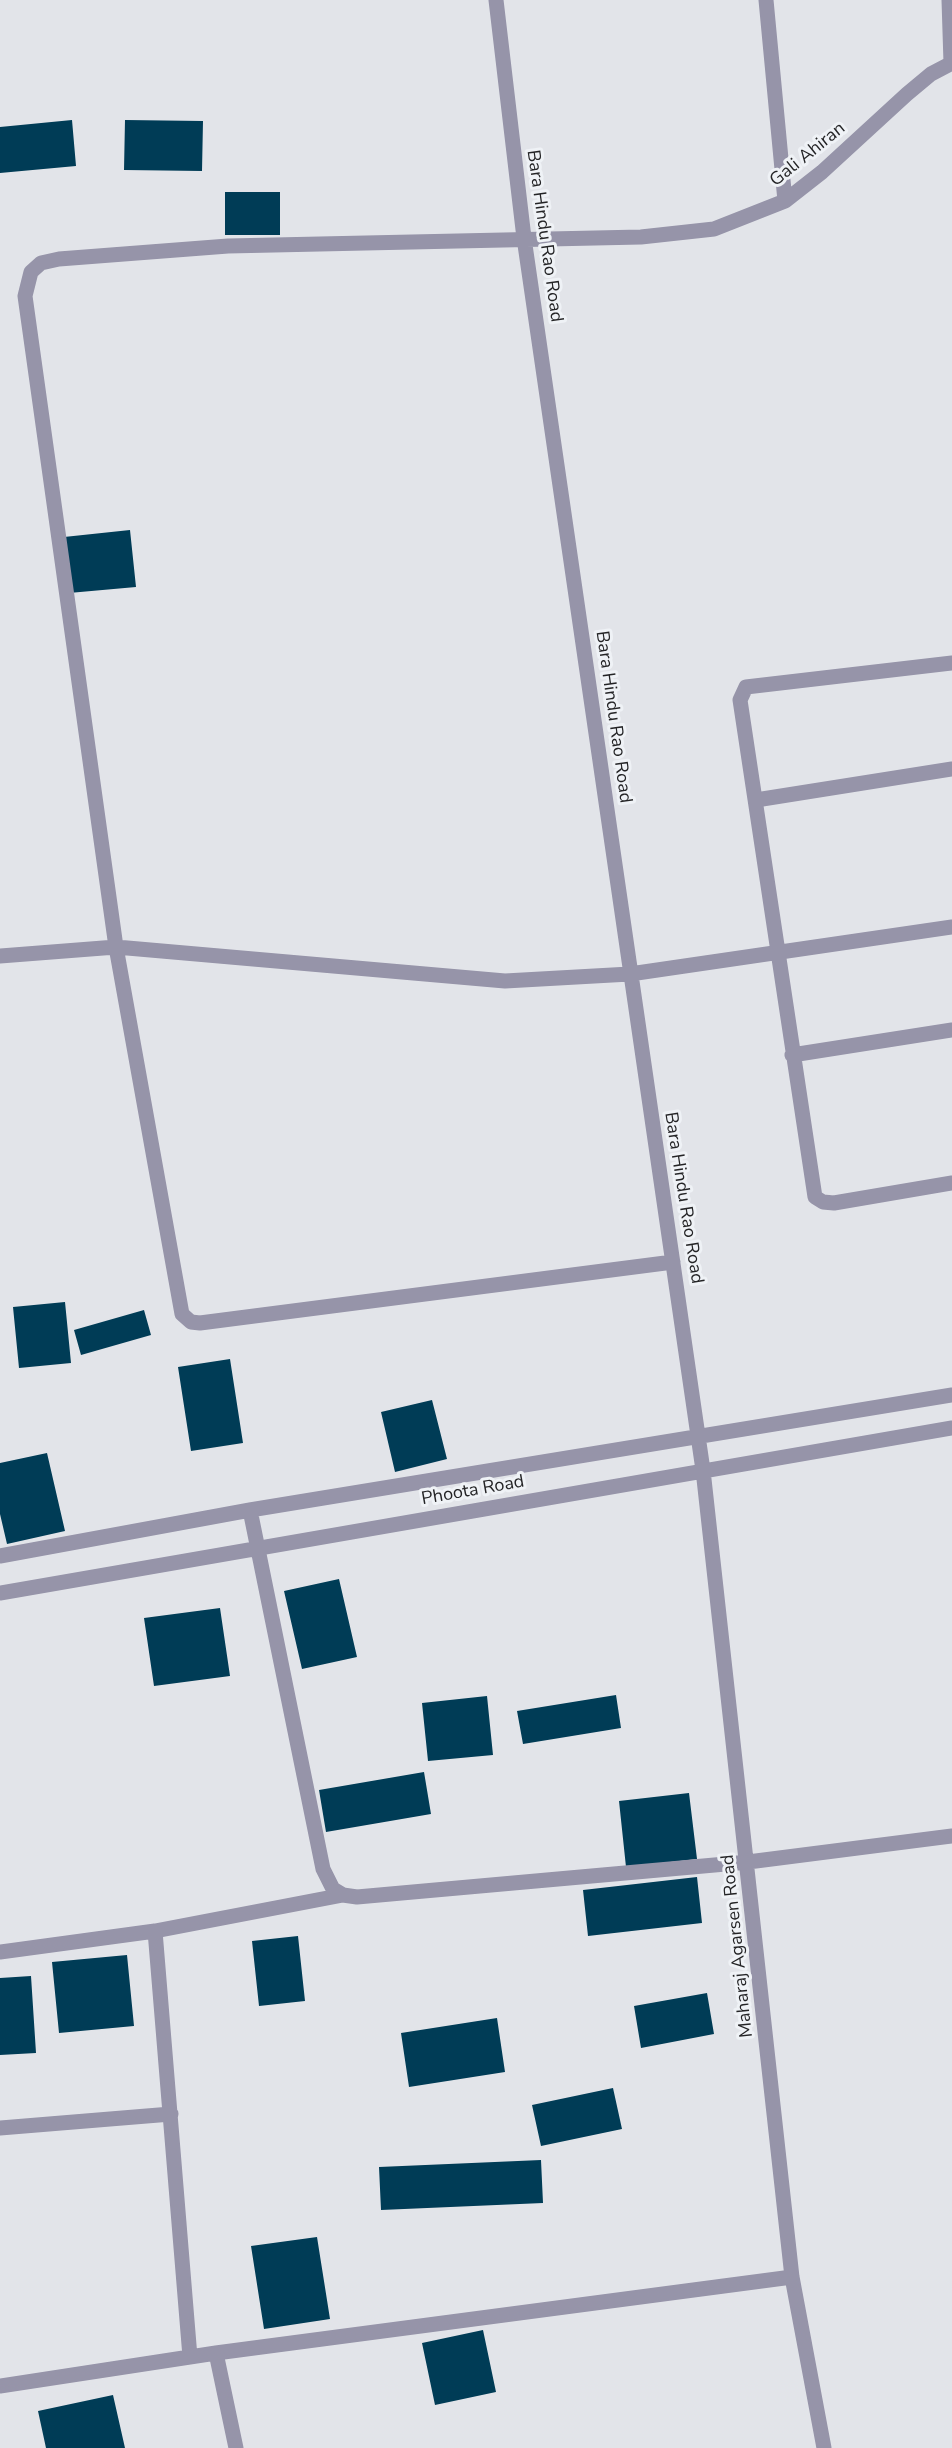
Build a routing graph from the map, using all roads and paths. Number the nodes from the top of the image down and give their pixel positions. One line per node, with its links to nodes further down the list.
1 (496, 0): 6 (street, Bara Hindu Rao Road)
2 (766, 0): 5 (street)
3 (948, 0): 4 (street, Gali Ahiran)
4 (952, 63): 5 (street, Gali Ahiran)
5 (785, 201): 6 (street, Gali Ahiran)
6 (524, 238): 11 (street, Gali Ahiran); 14 (street, Bara Hindu Rao Road)
7 (952, 663): 9 (street)
8 (952, 769): 9 (street)
9 (756, 800): 12 (street)
10 (952, 927): 12 (street)
11 (116, 947): 13 (street); 14 (street); 18 (street)
12 (777, 954): 14 (street); 16 (street)
13 (0, 956)
14 (630, 974): 18 (street, Bara Hindu Rao Road)
15 (952, 1030): 16 (street)
16 (792, 1055): 17 (street)
17 (952, 1183)
18 (673, 1262): 21 (street, Bara Hindu Rao Road)
19 (952, 1395): 21 (street, Phoota Road)
20 (952, 1428): 22 (street, Phoota Road)
21 (697, 1438): 22 (street, Maharaj Agarsen Road); 23 (street, Phoota Road)
22 (703, 1470): 24 (street, Phoota Road); 28 (street, Maharaj Agarsen Road)
23 (250, 1510): 24 (street); 25 (street, Phoota Road)
24 (256, 1548): 26 (street, Phoota Road); 29 (street)
25 (0, 1556)
26 (0, 1593)
27 (952, 1836): 28 (street)
28 (748, 1862): 29 (street); 34 (street, Maharaj Agarsen Road)
29 (343, 1895): 30 (street)
30 (155, 1931): 31 (street); 32 (street)
31 (0, 1952)
32 (171, 2114): 33 (street); 36 (street)
33 (0, 2128)
34 (792, 2277): 35 (street); 39 (street, Maharaj Agarsen Road)
35 (216, 2353): 36 (street); 38 (street)
36 (190, 2357): 37 (street)
37 (0, 2386)
38 (236, 2448)
39 (824, 2448)

